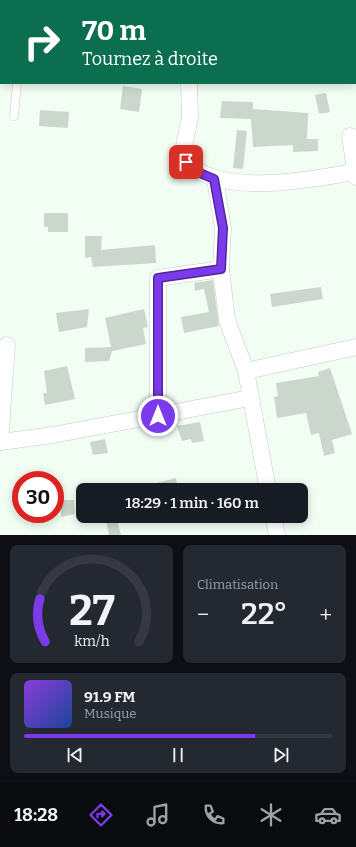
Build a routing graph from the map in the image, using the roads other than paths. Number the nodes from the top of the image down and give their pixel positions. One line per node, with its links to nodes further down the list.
1 (17, 84): 3 (lane)
2 (188, 84): 6 (street)
3 (14, 116)
4 (350, 136): 5 (street)
5 (355, 175): 6 (street)
6 (214, 179): 7 (street)
7 (221, 269): 10 (street); 12 (street)
8 (7, 346): 13 (street)
9 (356, 347): 10 (street)
10 (246, 371): 11 (street)
11 (250, 398): 12 (street); 14 (street)
12 (158, 416): 13 (street)
13 (0, 442)
14 (267, 483)
15 (274, 523): 16 (street)
16 (277, 535)

